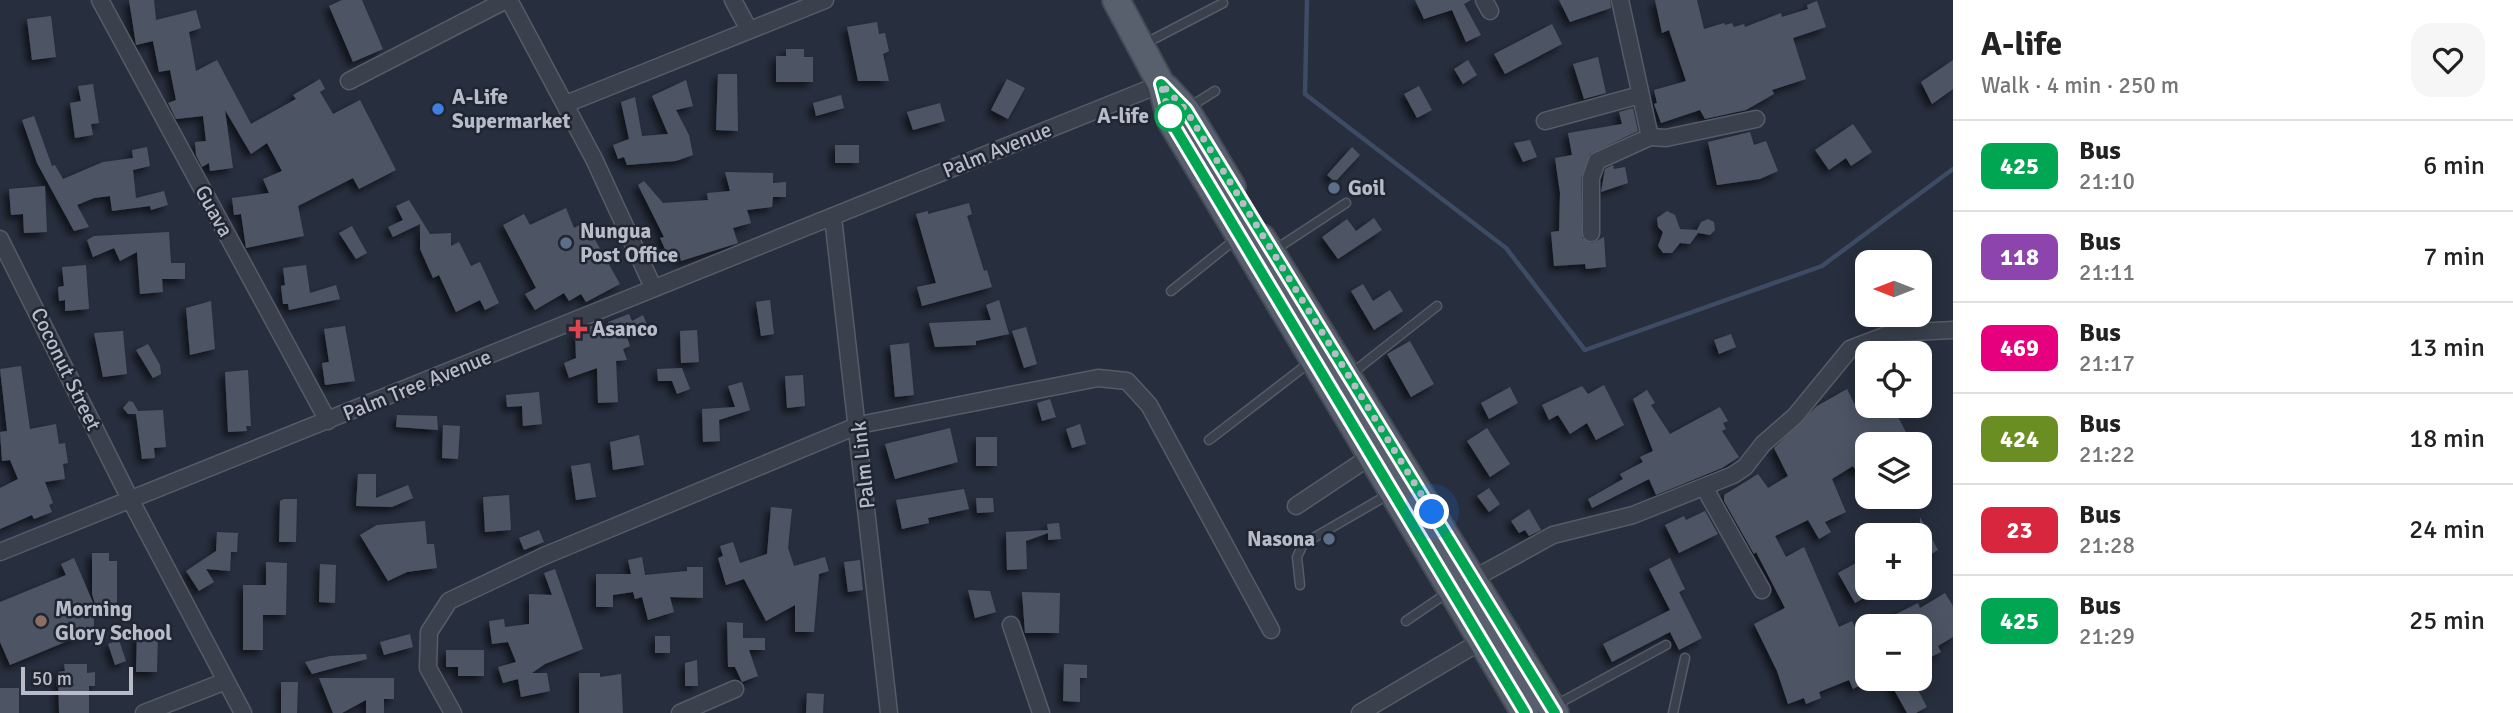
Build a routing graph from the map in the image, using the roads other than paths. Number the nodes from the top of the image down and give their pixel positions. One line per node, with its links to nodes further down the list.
1 (100, 0): 31 (street, Guava)
2 (508, 0): 10 (street); 14 (street)
3 (733, 0): 8 (street)
4 (825, 0): 8 (street)
5 (1116, 0): 9 (main road)
6 (1620, 0): 13 (street)
7 (1223, 3): 9 (lane)
8 (748, 28): 14 (street)
9 (1142, 46): 11 (main road)
10 (349, 81)
11 (1161, 84): 15 (main road); 20 (street, Palm Avenue); 22 (main road)
12 (1215, 91): 15 (lane)
13 (1640, 95): 17 (street); 18 (street)
14 (566, 104): 25 (street)
15 (1186, 110): 24 (main road)
16 (1756, 119): 18 (street)
17 (1545, 121)
18 (1650, 137): 21 (street)
19 (1346, 203): 24 (lane)
20 (833, 217): 25 (street, Palm Tree Avenue); 32 (street, Palm Link)
21 (1591, 233)
22 (1240, 236): 26 (lane); 29 (main road)
23 (0, 239): 37 (street, Coconut Street)
24 (1271, 253): 30 (main road)
25 (653, 287): 31 (street, Palm Tree Avenue)
26 (1171, 291)
27 (1437, 306): 30 (lane)
28 (1953, 330): 35 (street)
29 (1312, 361): 33 (lane); 34 (main road)
30 (1349, 376): 40 (main road)
31 (328, 421): 37 (street, Palm Tree Avenue)
32 (859, 425): 45 (street); 55 (street); 57 (street, Palm Link)
33 (1209, 440)
34 (1371, 456): 36 (main road); 38 (street)
35 (1704, 486): 40 (street); 42 (street)
36 (1394, 491): 40 (main road); 41 (lane)
37 (131, 501): 39 (street, Palm Tree Avenue); 49 (street, Coconut Street)
38 (1296, 506)
39 (0, 552)
40 (1463, 584): 43 (lane); 46 (main road); 51 (main road)
41 (1300, 585)
42 (1762, 590)
43 (1406, 621)
44 (1011, 625): 58 (street)
45 (1271, 630)
46 (1483, 640): 52 (main road); 59 (street)
47 (1666, 645): 51 (lane)
48 (1685, 658): 60 (lane)
49 (226, 681): 53 (street); 54 (street, Coconut Street)
50 (735, 689): 56 (street)
51 (1553, 710)
52 (1522, 712)
53 (144, 713)
54 (243, 713)
55 (453, 713)
56 (680, 713)
57 (889, 713)
58 (1041, 713)
59 (1360, 713)
60 (1673, 713)

